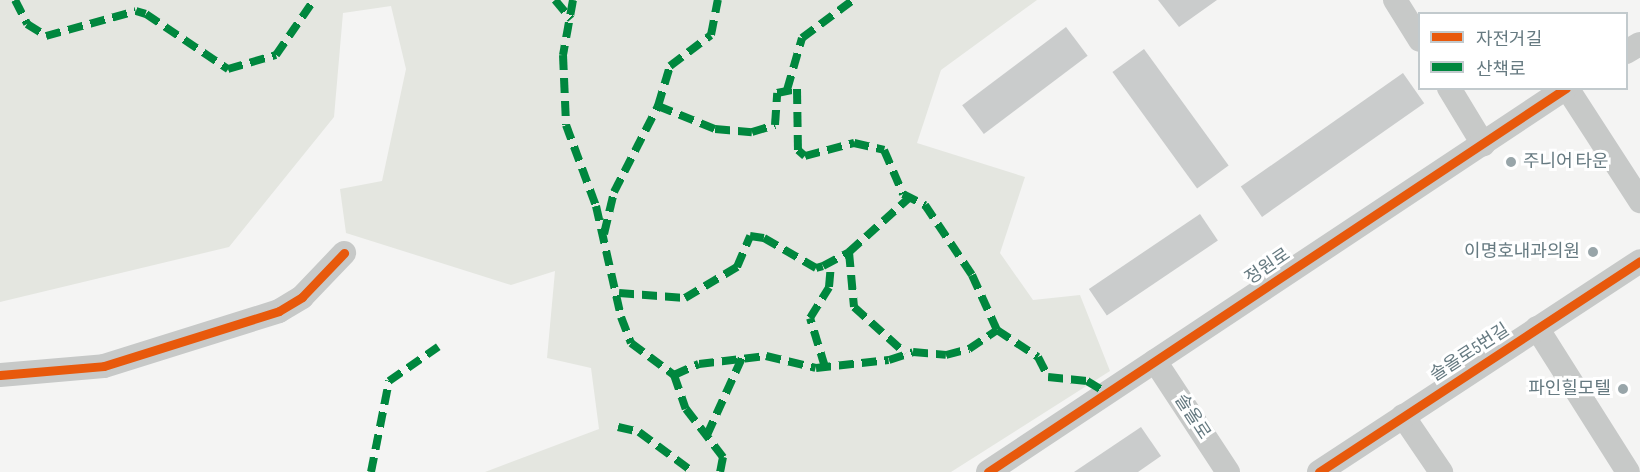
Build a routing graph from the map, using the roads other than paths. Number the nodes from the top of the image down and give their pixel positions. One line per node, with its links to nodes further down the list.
1 (1395, 0): 2 (street)
2 (1418, 38)
3 (1450, 90): 6 (street)
4 (1563, 90): 6 (street, 정원로)
5 (1567, 90): 7 (street)
6 (1483, 144): 11 (street, 정원로)
7 (1640, 201)
8 (344, 253): 12 (street)
9 (1640, 261): 10 (street, 솔올로5번길)
10 (1537, 328): 13 (street, 솔올로5번길); 18 (street, 솔올로5번길)
11 (1155, 361): 14 (street, 정원로); 15 (street, 솔올로)
12 (0, 375)
13 (1404, 416): 16 (street, 솔올로5번길); 17 (street)
14 (988, 472)
15 (1228, 472)
16 (1319, 472)
17 (1441, 472)
18 (1628, 472)

